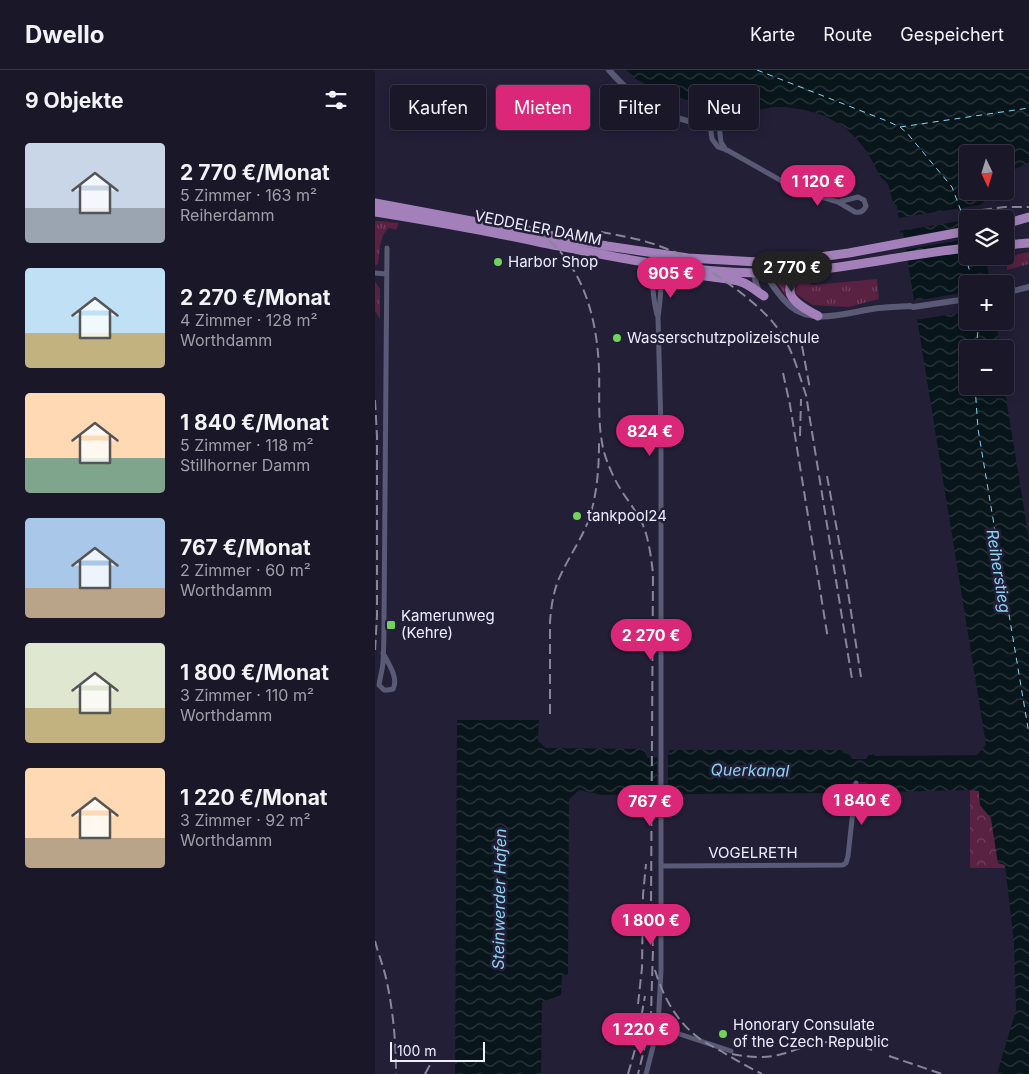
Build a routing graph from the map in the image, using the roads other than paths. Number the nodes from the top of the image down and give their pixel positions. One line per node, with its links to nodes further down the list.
1 (609, 70): 2 (street)
2 (689, 121)
3 (711, 130): 5 (street)
4 (720, 130): 5 (street)
5 (727, 150): 6 (street)
6 (838, 202): 6 (street)
7 (375, 203): 16 (main road, VEDDELER DAMM)
8 (375, 212): 18 (main road, VEDDELER DAMM)
9 (1029, 217): 10 (main road)
10 (1014, 221)
11 (959, 232): 17 (main road, VEDDELER DAMM)
12 (1029, 243): 13 (main road)
13 (1014, 244)
14 (387, 248): 24 (street)
15 (959, 249): 21 (main road, VEDDELER DAMM)
16 (658, 254): 17 (main road, VEDDELER DAMM); 18 (street); 19 (street)
17 (759, 262): 23 (street)
18 (652, 264): 19 (main road, VEDDELER DAMM); 30 (street)
19 (662, 266): 20 (main road, VEDDELER DAMM); 30 (street)
20 (676, 268): 23 (main road, VEDDELER DAMM); 27 (main road)
21 (801, 272): 23 (main road, VEDDELER DAMM); 29 (main road)
22 (375, 273): 24 (street)
23 (761, 273): 27 (street); 29 (street)
24 (387, 274): 31 (street)
25 (1029, 287): 26 (street)
26 (1014, 290)
27 (764, 296)
28 (959, 300): 29 (street)
29 (819, 316)
30 (657, 317): 33 (street)
31 (383, 653): 31 (street)
32 (856, 783): 33 (street, VOGELRETH)
33 (661, 866): 34 (street)
34 (658, 1027): 35 (street); 36 (street)
35 (731, 1052)
36 (646, 1073)

